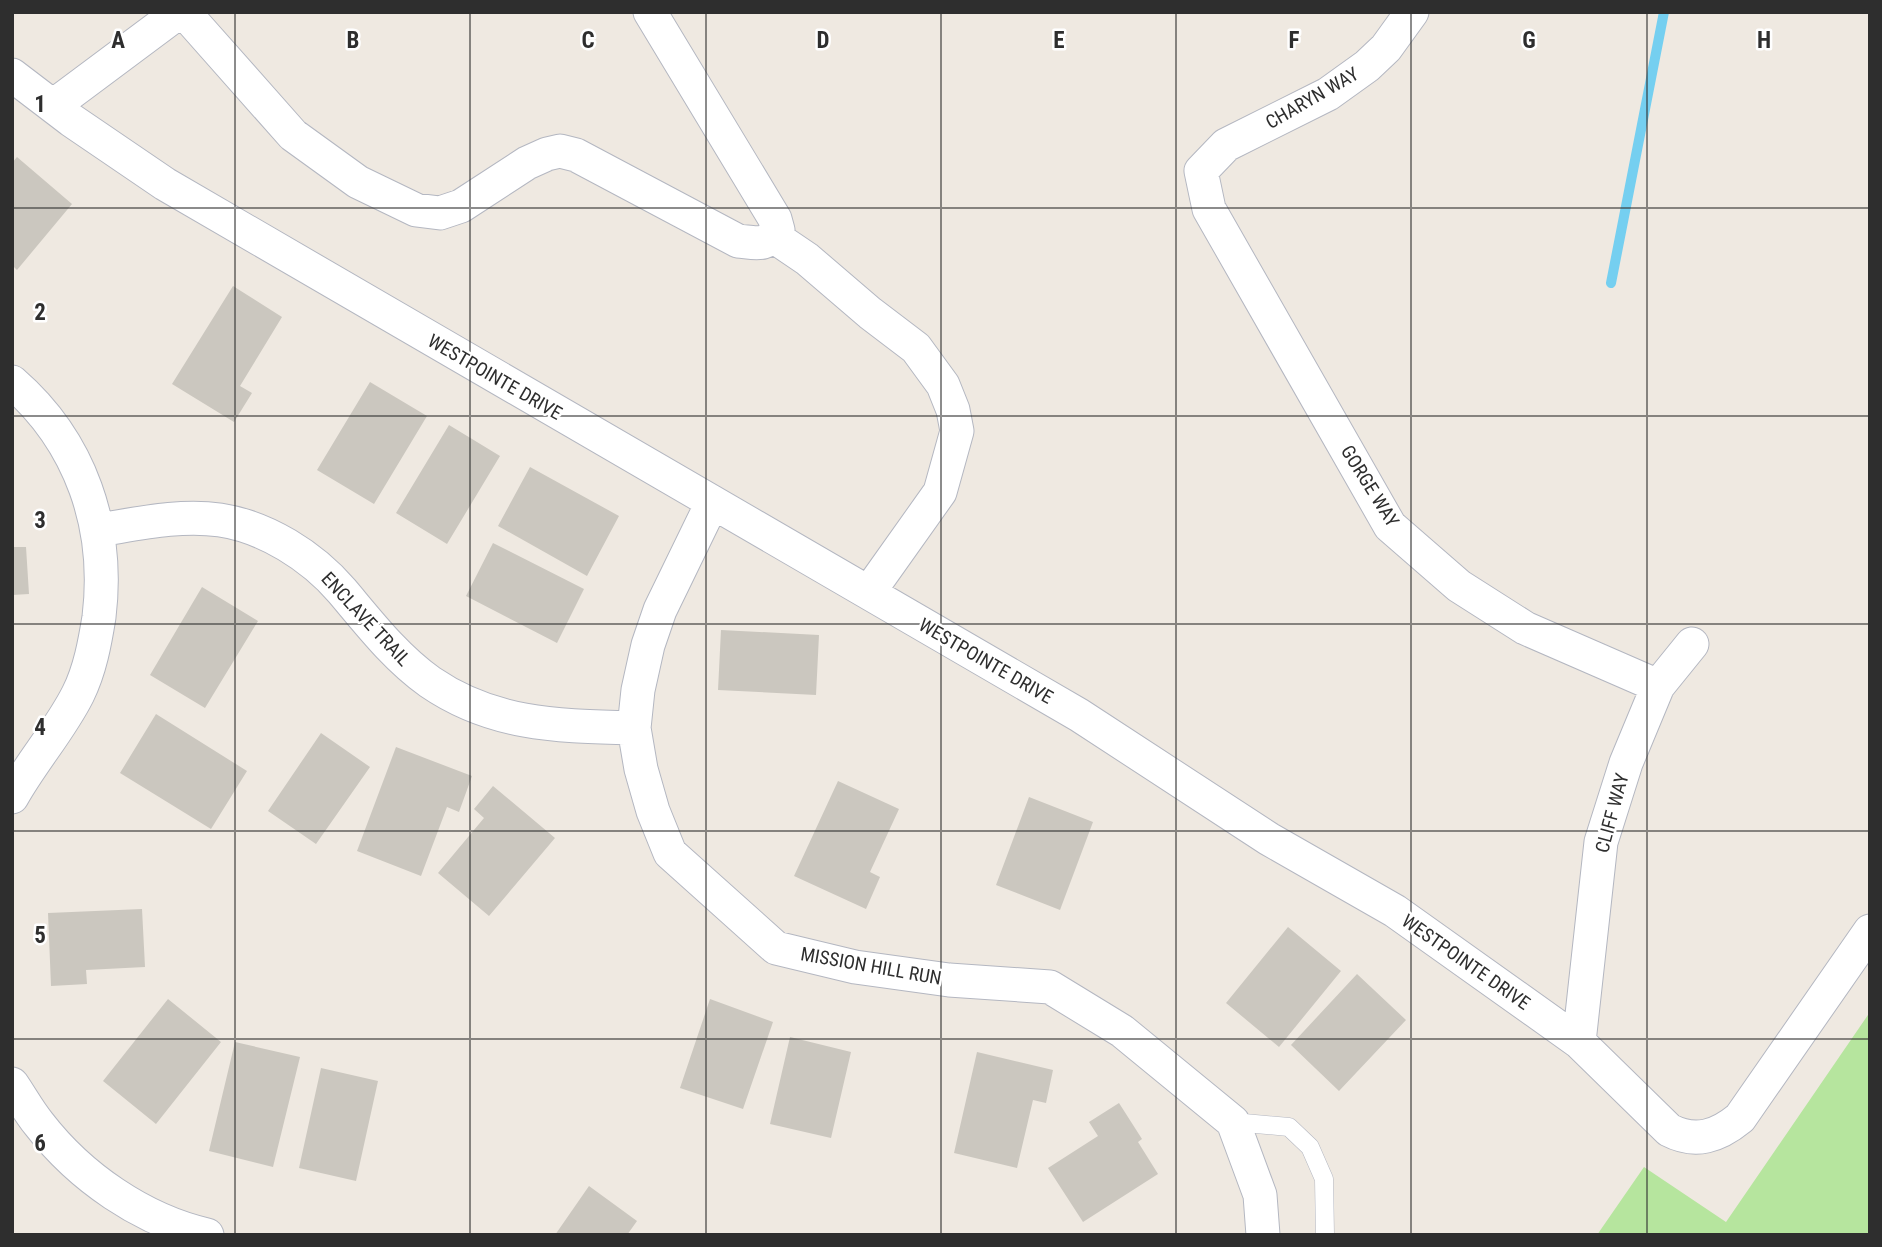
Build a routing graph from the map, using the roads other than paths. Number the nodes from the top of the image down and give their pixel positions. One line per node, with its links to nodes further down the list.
1 (179, 12): 6 (street)
2 (184, 12): 8 (street)
3 (650, 12): 8 (street)
4 (1412, 12): 7 (street, CHARYN WAY)
5 (12, 75): 6 (street, WESTPOINTE DRIVE)
6 (53, 106): 10 (street, WESTPOINTE DRIVE)
7 (1201, 171): 14 (street, GORGE WAY)
8 (773, 236): 12 (street)
9 (12, 382): 11 (street)
10 (712, 503): 12 (street, WESTPOINTE DRIVE); 15 (street, MISSION HILL RUN)
11 (99, 530): 15 (street, ENCLAVE TRAIL); 16 (street)
12 (869, 592): 18 (street, WESTPOINTE DRIVE)
13 (1692, 644): 14 (street, CLIFF WAY)
14 (1658, 686): 18 (street, CLIFF WAY)
15 (634, 728): 20 (street, MISSION HILL RUN)
16 (12, 797)
17 (1870, 931): 18 (street, WESTPOINTE DRIVE)
18 (1579, 1042)
19 (12, 1084): 21 (street)
20 (1233, 1122): 22 (street); 23 (lane)
21 (207, 1235)
22 (1264, 1235)
23 (1325, 1235)

